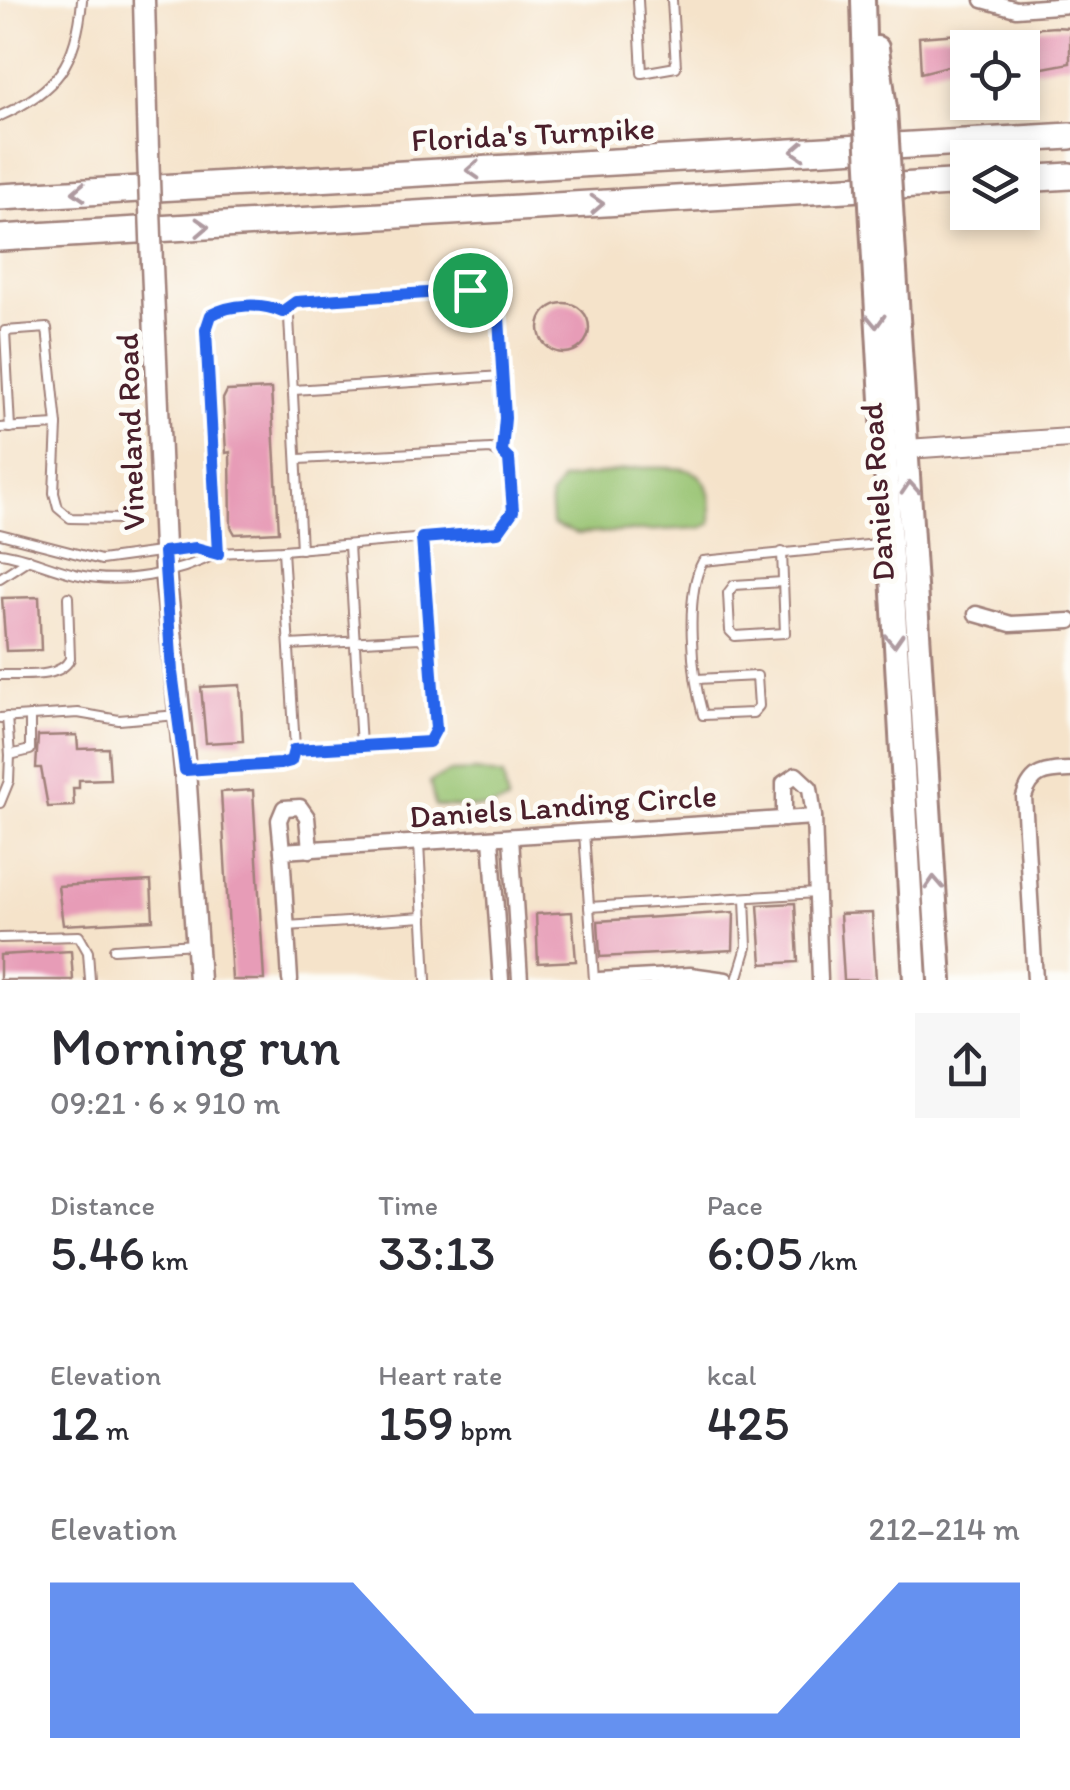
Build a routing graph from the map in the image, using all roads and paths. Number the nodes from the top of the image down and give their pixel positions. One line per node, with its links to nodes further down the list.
1 (82, 0): 8 (lane)
2 (144, 0): 38 (main road, Vineland Road, bridge)
3 (638, 0): 4 (lane)
4 (672, 0)
5 (866, 0): 14 (main road, Daniels Road, bridge)
6 (983, 0): 7 (street)
7 (1070, 5)
8 (0, 116)
9 (1070, 136): 13 (highway, Florida's Turnpike, one-way to 13)
10 (1070, 176): 11 (highway)
11 (1040, 178)
12 (950, 183): 15 (highway, one-way to 12)
13 (0, 197)
14 (882, 223): 19 (main road, Daniels Road, one-way to 19); 23 (main road, Daniels Road)
15 (0, 238)
16 (282, 312): 17 (lane); 18 (lane); 35 (lane)
17 (502, 376): 18 (lane); 24 (lane)
18 (294, 390): 25 (lane)
19 (880, 413): 23 (main road); 29 (main road, Daniels Road)
20 (57, 425): 21 (lane); 21 (lane); 26 (lane)
21 (5, 428)
22 (1070, 438): 23 (street)
23 (907, 449): 40 (main road, Daniels Road, one-way to 23)
24 (502, 452): 25 (lane); 28 (lane)
25 (298, 459): 31 (lane)
26 (122, 519)
27 (0, 534): 36 (lane)
28 (422, 538): 30 (lane); 48 (lane)
29 (888, 543): 33 (lane); 40 (main road); 86 (main road, Daniels Road, one-way to 86)
30 (349, 544): 31 (lane); 46 (lane)
31 (301, 549): 32 (lane)
32 (283, 550): 35 (lane); 47 (lane)
33 (782, 552): 42 (lane); 50 (lane)
34 (0, 553): 37 (lane)
35 (218, 554): 38 (lane); 38 (lane)
36 (74, 556): 38 (lane); 39 (lane)
37 (29, 559): 39 (lane); 41 (lane)
38 (164, 562): 39 (lane); 51 (main road, Vineland Road)
39 (69, 573)
40 (915, 577): 87 (main road, Daniels Road, one-way to 40)
41 (0, 578)
42 (783, 582): 42 (lane)
43 (68, 597): 49 (lane)
44 (976, 614): 45 (street)
45 (1070, 621)
46 (356, 642): 47 (lane); 48 (lane); 54 (lane)
47 (289, 646): 55 (lane)
48 (430, 647): 54 (lane)
49 (0, 675)
50 (697, 679): 50 (lane)
51 (178, 714): 52 (lane); 57 (main road, Vineland Road)
52 (30, 716): 53 (lane); 56 (lane)
53 (3, 717): 56 (lane)
54 (361, 746): 55 (lane)
55 (294, 750): 57 (lane)
56 (15, 754): 59 (lane)
57 (185, 770): 74 (main road, Vineland Road)
58 (1070, 770): 88 (street)
59 (0, 803)
60 (814, 817): 61 (street, Daniels Landing Circle); 61 (street); 68 (street)
61 (784, 819): 62 (street, Daniels Landing Circle)
62 (584, 832): 63 (street, Daniels Landing Circle); 70 (lane)
63 (512, 837): 64 (street, Daniels Landing Circle); 81 (street)
64 (491, 838): 65 (street, Daniels Landing Circle); 80 (street)
65 (419, 843): 66 (street, Daniels Landing Circle); 71 (lane)
66 (310, 850): 67 (street, Daniels Landing Circle); 67 (street)
67 (282, 852): 72 (street)
68 (817, 893): 69 (lane); 85 (street)
69 (744, 898): 70 (lane); 84 (lane)
70 (589, 907): 82 (lane)
71 (423, 918): 72 (lane); 79 (lane)
72 (286, 926): 78 (street)
73 (0, 938): 76 (lane)
74 (196, 944): 75 (lane); 77 (main road, Vineland Road)
75 (114, 949)
76 (90, 980)
77 (199, 980)
78 (290, 980)
79 (426, 980)
80 (501, 980)
81 (520, 980)
82 (596, 980): 83 (street)
83 (726, 980)
84 (737, 980)
85 (820, 980)
86 (915, 980)
87 (940, 980)
88 (1035, 980)

